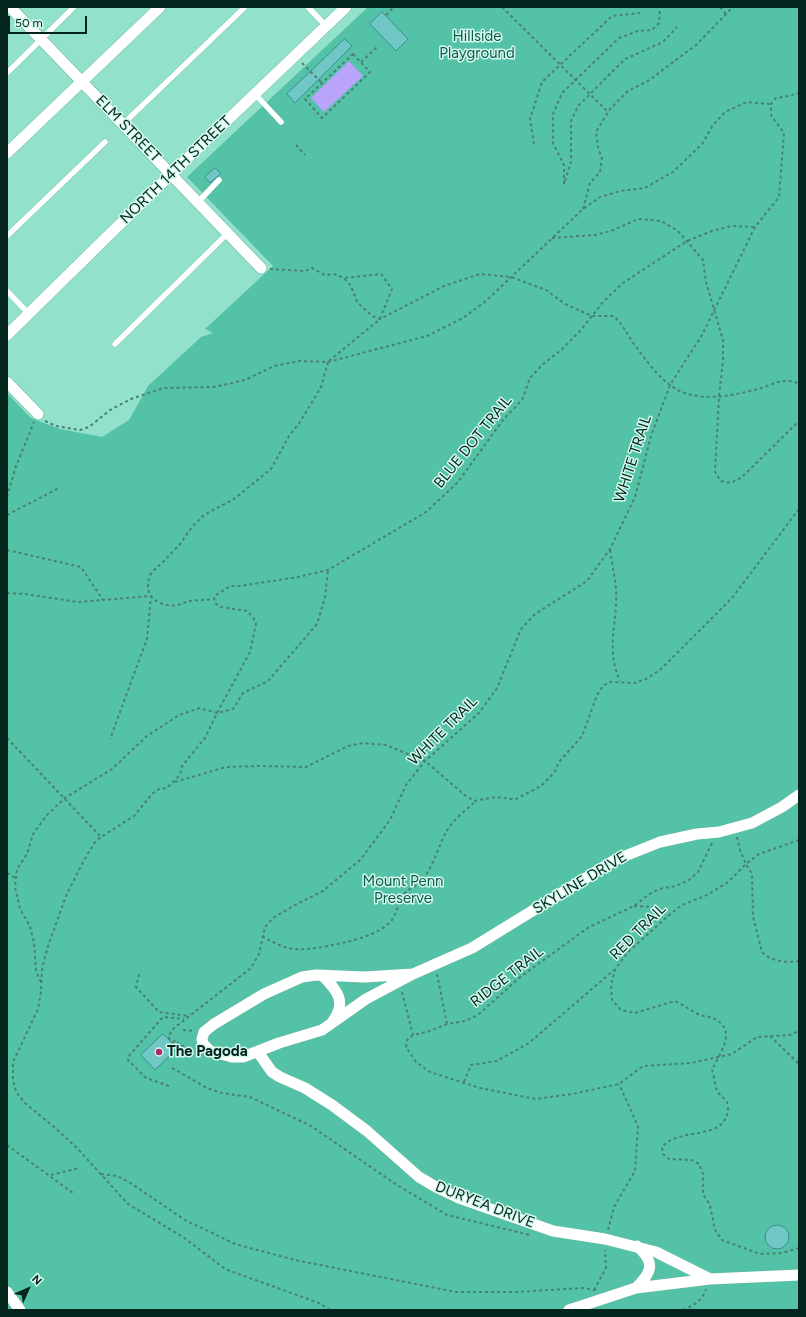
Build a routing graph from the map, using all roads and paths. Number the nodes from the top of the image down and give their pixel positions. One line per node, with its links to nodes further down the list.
1 (10, 7): 17 (street, ELM STREET)
2 (74, 7): 17 (lane)
3 (160, 7): 24 (street)
4 (245, 7): 32 (lane)
5 (308, 7): 15 (lane)
6 (346, 7): 15 (street, NORTH 14TH STREET)
7 (394, 7): 14 (path)
8 (502, 7): 21 (path)
9 (660, 7): 23 (path)
10 (720, 7): 13 (path)
11 (733, 7): 13 (path)
12 (640, 13): 21 (path)
13 (726, 14): 30 (path)
14 (386, 15)
15 (326, 26): 27 (street, NORTH 14TH STREET)
16 (677, 27): 28 (path)
17 (42, 40): 22 (lane); 24 (street, ELM STREET)
18 (377, 47): 19 (path)
19 (361, 62): 25 (path); 25 (path)
20 (303, 64): 25 (path)
21 (560, 64): 23 (path); 34 (path)
22 (7, 73)
23 (575, 79): 28 (path); 28 (path)
24 (82, 81): 32 (street, ELM STREET); 36 (street)
25 (322, 83)
26 (798, 92): 29 (path)
27 (255, 94): 31 (lane); 38 (street, NORTH 14TH STREET)
28 (590, 94): 30 (path)
29 (771, 104): 41 (path); 42 (path, WHITE TRAIL)
30 (608, 112): 41 (path)
31 (281, 122)
32 (123, 124): 38 (street, ELM STREET)
33 (105, 142): 44 (lane)
34 (534, 144)
35 (296, 145): 37 (path)
36 (7, 153)
37 (305, 155)
38 (171, 174): 40 (street, ELM STREET); 52 (street, NORTH 14TH STREET)
39 (219, 180): 40 (lane)
40 (198, 202): 43 (street, ELM STREET)
41 (583, 209): 45 (path)
42 (756, 228): 46 (path, BLUE DOT TRAIL); 51 (path, WHITE TRAIL)
43 (228, 233): 47 (street, ELM STREET); 56 (lane)
44 (7, 236)
45 (552, 238): 46 (path); 48 (path)
46 (687, 241): 51 (path); 53 (path, BLUE DOT TRAIL)
47 (261, 268): 49 (path)
48 (511, 277): 53 (path); 54 (path); 57 (path)
49 (344, 278): 54 (path); 54 (path)
50 (7, 291): 52 (lane)
51 (714, 310): 60 (path, WHITE TRAIL); 61 (path)
52 (29, 314): 55 (street, NORTH 14TH STREET)
53 (592, 316): 60 (path); 72 (path, BLUE DOT TRAIL)
54 (380, 319): 57 (path)
55 (7, 335)
56 (115, 344)
57 (328, 362): 62 (path); 74 (path)
58 (7, 382): 62 (street)
59 (799, 384): 61 (path)
60 (670, 385): 61 (path); 70 (path, WHITE TRAIL)
61 (718, 396): 63 (path)
62 (38, 414): 65 (path)
63 (799, 421)
64 (59, 488): 67 (path)
65 (7, 497)
66 (799, 509): 77 (path)
67 (7, 515)
68 (7, 532): 69 (path)
69 (7, 535)
70 (610, 549): 77 (path); 81 (path, WHITE TRAIL)
71 (7, 550): 76 (path)
72 (328, 570): 75 (path, BLUE DOT TRAIL); 78 (path)
73 (7, 593): 76 (path)
74 (150, 596): 75 (path); 76 (path); 80 (path)
75 (214, 599): 78 (path)
76 (103, 600)
77 (620, 681): 85 (path)
78 (217, 713): 82 (path); 84 (path)
79 (7, 738): 84 (path)
80 (110, 739)
81 (425, 761): 82 (path); 85 (path); 95 (path, WHITE TRAIL)
82 (174, 782): 88 (path)
83 (799, 795): 86 (street, SKYLINE DRIVE)
84 (64, 798): 88 (path); 92 (path)
85 (476, 801): 95 (path)
86 (735, 829): 87 (street, SKYLINE DRIVE); 90 (path)
87 (719, 832): 93 (path, RIDGE TRAIL); 97 (street, SKYLINE DRIVE)
88 (101, 837): 103 (path)
89 (799, 840): 90 (path, RED TRAIL)
90 (746, 864): 94 (path, RED TRAIL); 96 (path)
91 (7, 873): 92 (path)
92 (15, 878): 103 (path)
93 (634, 906): 94 (path); 106 (path, RIDGE TRAIL)
94 (668, 916): 98 (path, RED TRAIL)
95 (262, 936): 104 (path, WHITE TRAIL)
96 (799, 961)
97 (435, 965): 100 (street, SKYLINE DRIVE); 106 (path)
98 (615, 970): 113 (path, RED TRAIL); 116 (path)
99 (139, 974): 104 (path)
100 (413, 974): 101 (street, SKYLINE DRIVE); 102 (street, SKYLINE DRIVE)
101 (323, 976): 107 (street); 112 (street, SKYLINE DRIVE)
102 (400, 981): 107 (street, SKYLINE DRIVE); 109 (path)
103 (41, 983): 121 (path)
104 (189, 1016): 105 (path, WHITE TRAIL)
105 (185, 1020): 111 (path, WHITE TRAIL); 118 (path)
106 (447, 1024): 109 (path, RIDGE TRAIL)
107 (330, 1025): 112 (street, SKYLINE DRIVE)
108 (799, 1031): 110 (path)
109 (413, 1035): 116 (path)
110 (770, 1036): 113 (path); 114 (path)
111 (185, 1046)
112 (258, 1052): 125 (street, DURYEA DRIVE)
113 (718, 1057): 117 (path); 127 (path, RED TRAIL)
114 (799, 1064)
115 (172, 1068): 124 (path)
116 (464, 1082): 117 (path)
117 (619, 1084): 125 (path)
118 (169, 1086)
119 (7, 1145): 122 (path)
120 (79, 1168): 122 (path)
121 (100, 1174): 131 (path); 135 (path)
122 (51, 1175): 123 (path)
123 (74, 1193)
124 (535, 1236)
125 (605, 1239): 126 (street, DURYEA DRIVE); 131 (path)
126 (637, 1246): 129 (street, DURYEA DRIVE); 130 (street)
127 (799, 1248)
128 (799, 1275): 129 (street)
129 (710, 1279): 130 (street); 137 (path)
130 (636, 1288): 133 (street)
131 (594, 1290): 133 (path)
132 (7, 1292): 134 (street)
133 (617, 1293): 136 (street)
134 (20, 1310)
135 (330, 1310)
136 (569, 1310)
137 (683, 1310)

